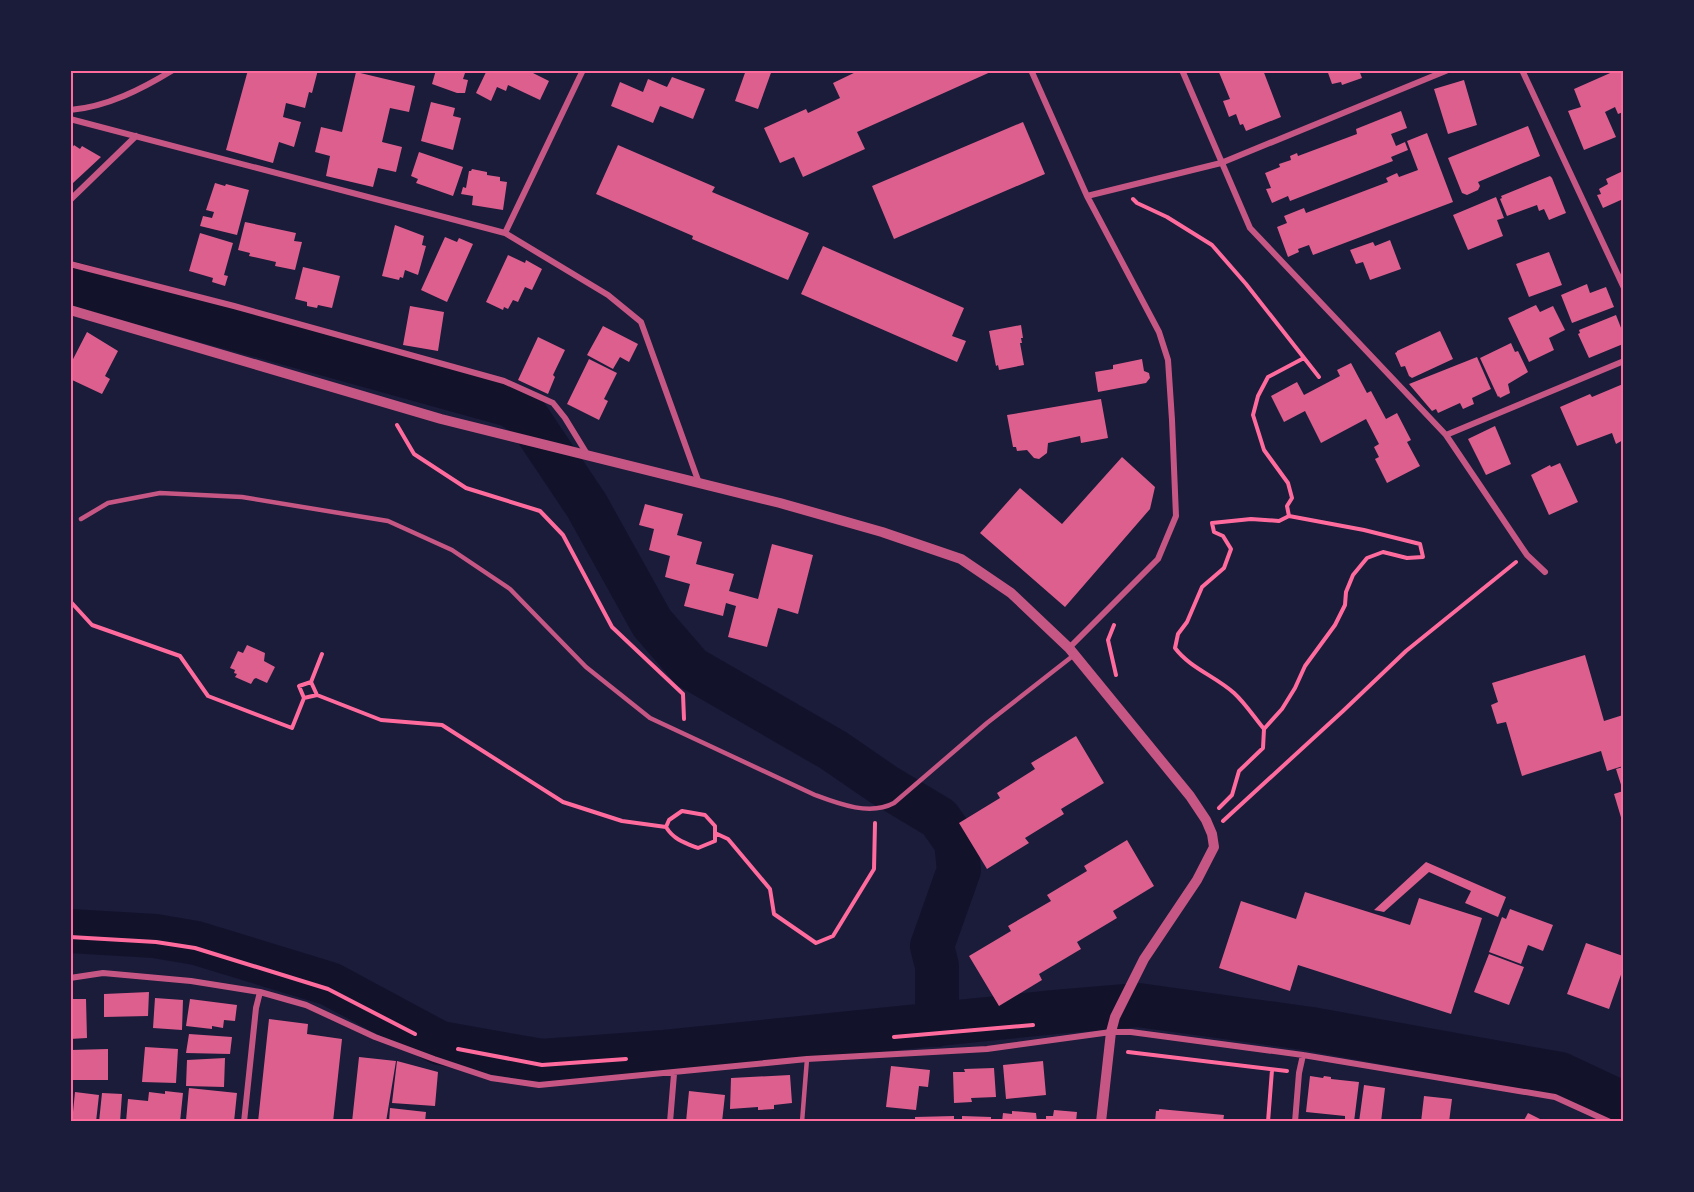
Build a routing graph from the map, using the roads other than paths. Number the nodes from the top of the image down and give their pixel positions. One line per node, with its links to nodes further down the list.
1 (173, 70): 7 (street)
2 (583, 70): 13 (street)
3 (1031, 70): 11 (street)
4 (1182, 70): 10 (street)
5 (1448, 70): 10 (street)
6 (1522, 70): 15 (street)
7 (70, 110)
8 (70, 119): 9 (street)
9 (136, 136): 12 (street); 13 (street)
10 (1221, 163): 11 (street); 18 (street)
11 (1087, 196): 23 (street)
12 (70, 200)
13 (505, 233): 20 (street)
14 (70, 264): 19 (street)
15 (1623, 288)
16 (70, 310): 19 (street)
17 (1623, 361): 18 (street)
18 (1446, 435): 22 (street)
19 (587, 454): 20 (street)
20 (699, 483): 23 (street)
21 (81, 519): 23 (lane)
22 (1545, 572)
23 (1072, 651): 26 (street)
24 (70, 978): 25 (street)
25 (260, 992): 29 (street); 30 (street)
26 (1112, 1032): 27 (street); 28 (street); 33 (street)
27 (1303, 1055): 34 (street); 35 (street)
28 (807, 1059): 29 (street); 32 (lane)
29 (674, 1074): 31 (street)
30 (244, 1122)
31 (670, 1122)
32 (802, 1122)
33 (1101, 1122)
34 (1295, 1122)
35 (1610, 1122)

